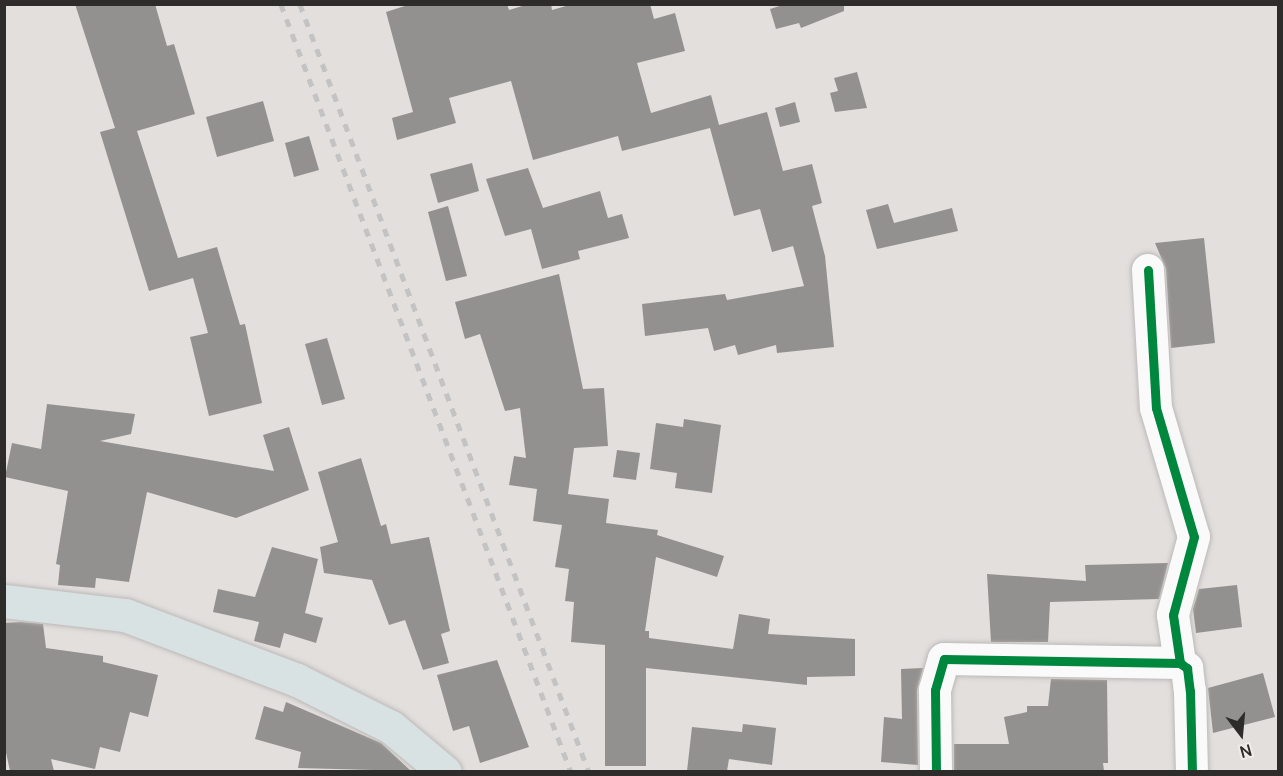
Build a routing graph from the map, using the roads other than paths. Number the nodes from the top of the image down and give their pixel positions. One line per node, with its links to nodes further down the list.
1 (1148, 270): 3 (street)
2 (4, 601): 4 (main road)
3 (1180, 663): 5 (street); 6 (street)
4 (445, 771)
5 (936, 771)
6 (1192, 771)

